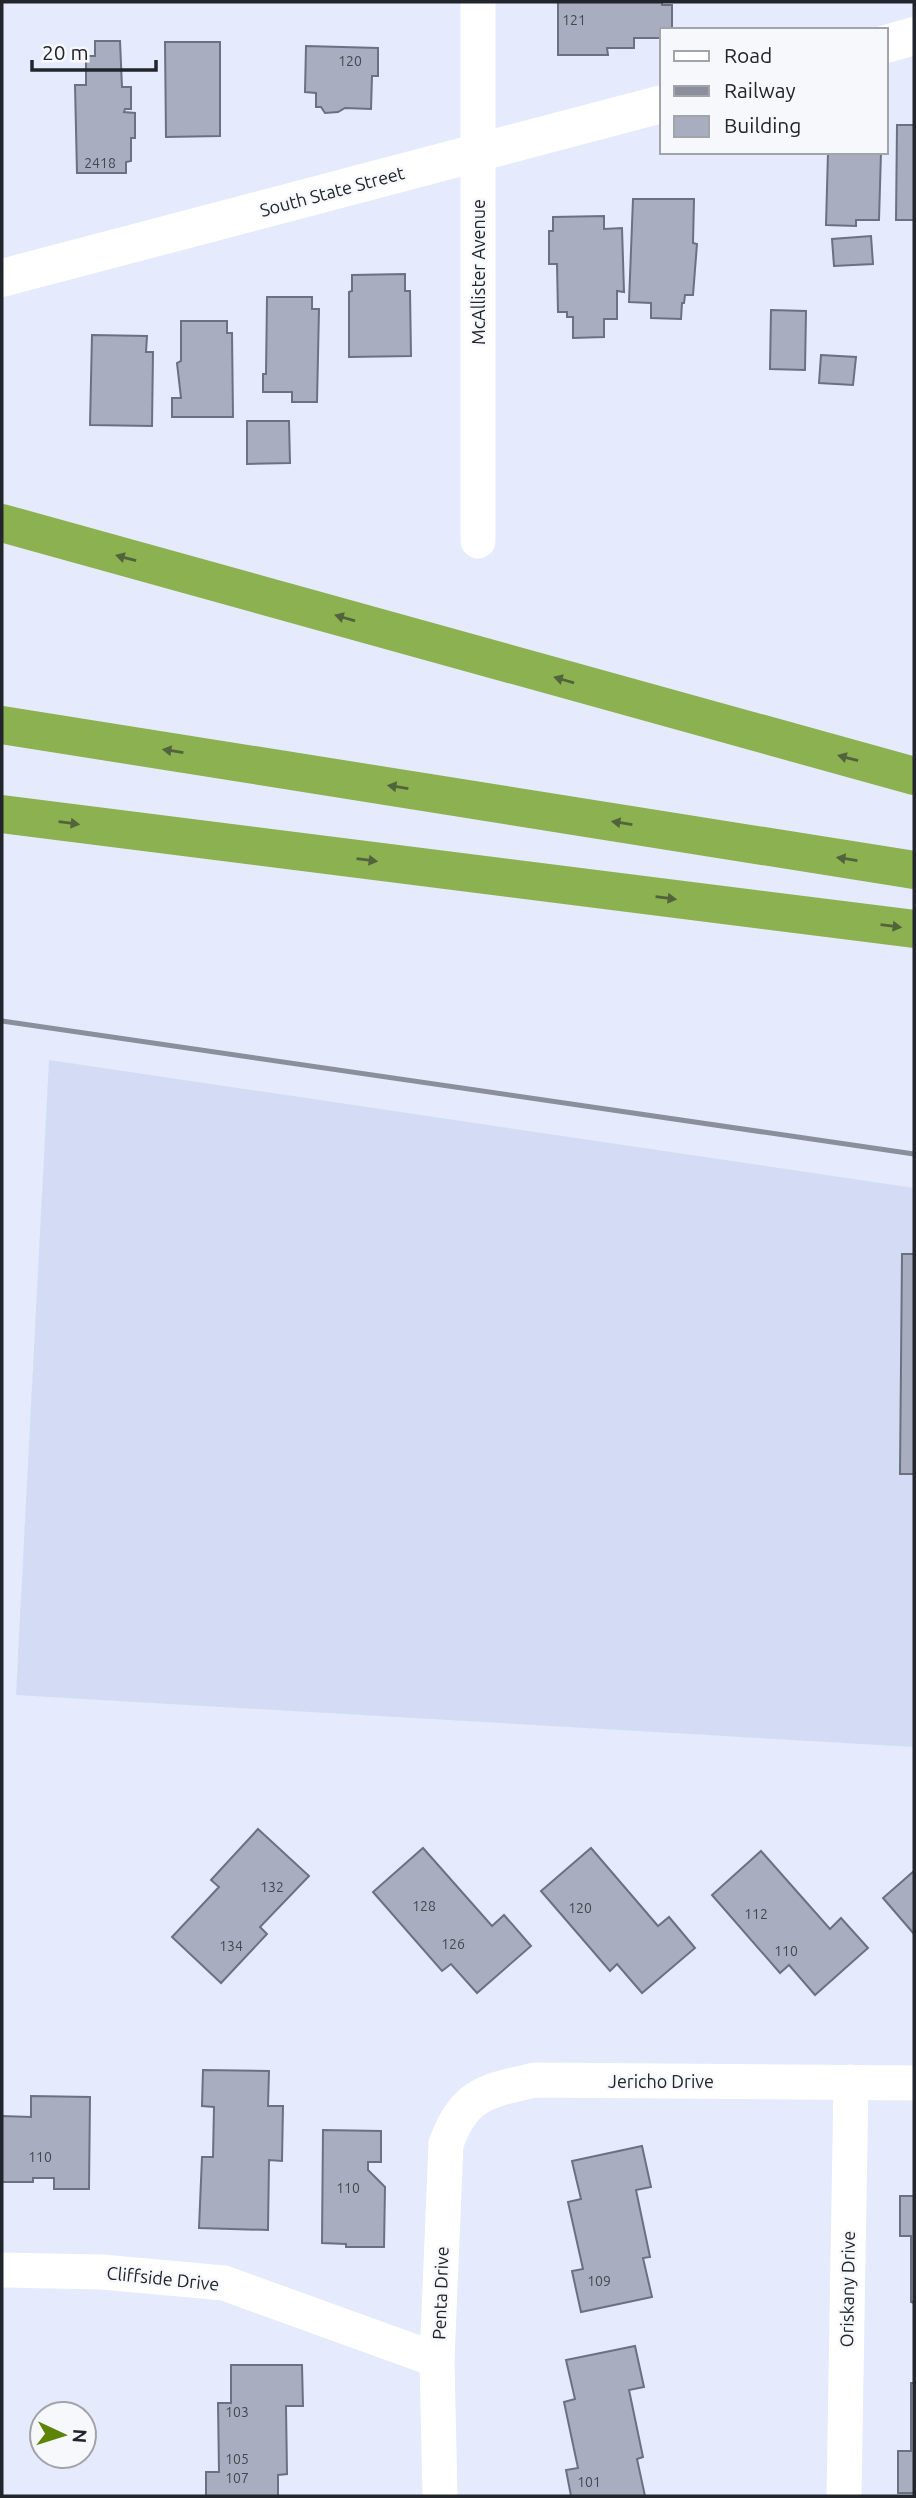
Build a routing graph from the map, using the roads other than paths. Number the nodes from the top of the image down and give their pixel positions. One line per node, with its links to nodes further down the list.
1 (478, 2): 5 (street, McAllister Avenue)
2 (914, 36): 3 (street)
3 (888, 43)
4 (660, 105): 5 (street, South State Street)
5 (478, 153): 6 (street, South State Street); 8 (street, McAllister Avenue)
6 (2, 278)
7 (2, 523): 10 (highway, one-way to 7)
8 (478, 541)
9 (2, 725): 12 (highway, one-way to 9)
10 (914, 776)
11 (2, 814): 13 (highway, one-way to 13)
12 (914, 870)
13 (914, 929)
14 (852, 2082): 15 (street, Jericho Drive); 16 (street, Jericho Drive); 20 (street, Oriskany Drive)
15 (914, 2083)
16 (474, 2100): 18 (street, Penta Drive)
17 (2, 2270): 18 (street, Cliffside Drive)
18 (437, 2360): 19 (street, Penta Drive)
19 (440, 2496)
20 (845, 2496)

